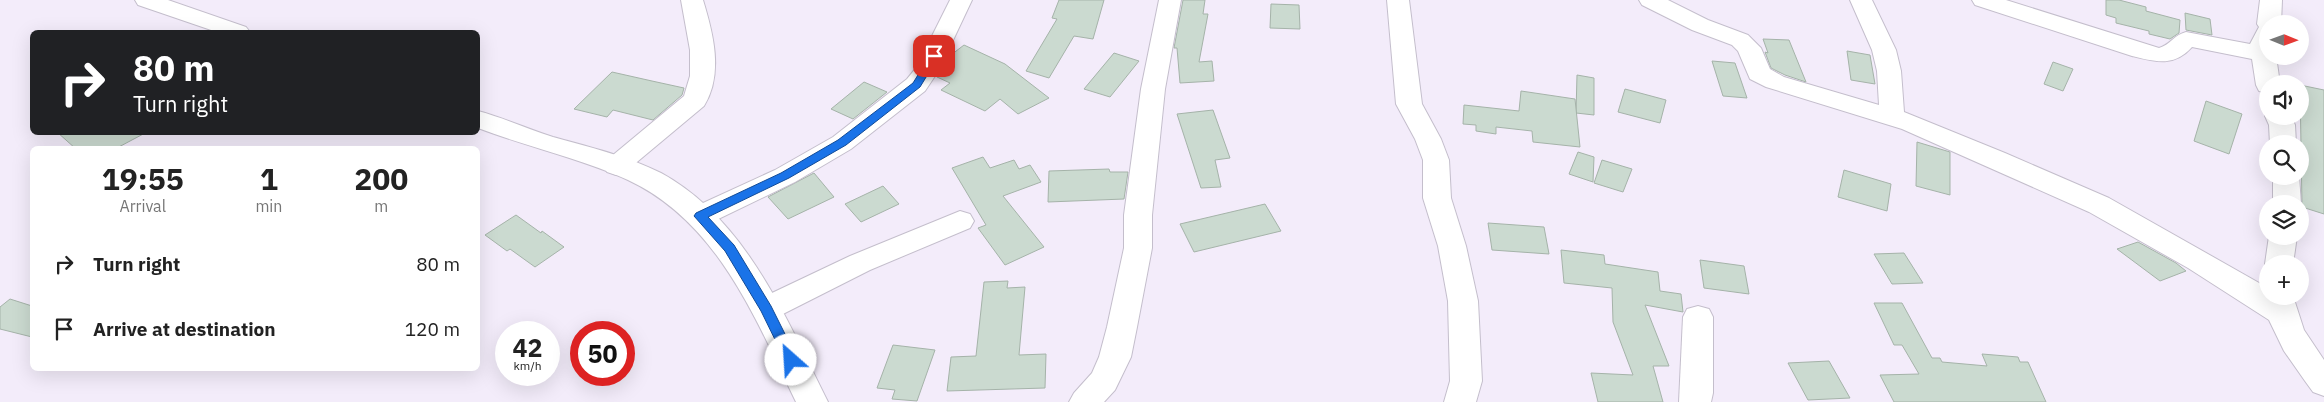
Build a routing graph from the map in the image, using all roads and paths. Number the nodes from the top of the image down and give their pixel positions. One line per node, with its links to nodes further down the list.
1 (146, 0): 11 (street)
2 (692, 0): 15 (street)
3 (960, 0): 16 (street)
4 (1170, 0): 24 (street)
5 (1398, 0): 25 (street)
6 (1650, 0): 13 (street)
7 (1861, 0): 13 (street)
8 (1983, 0): 12 (street)
9 (2271, 0): 10 (street)
10 (2270, 15)
11 (232, 30)
12 (2259, 43)
13 (1892, 117): 18 (street)
14 (480, 120): 15 (street)
15 (616, 166): 16 (street)
16 (700, 216): 20 (street)
17 (960, 221): 20 (street)
18 (2259, 293)
19 (2279, 305): 22 (street)
20 (766, 309): 23 (street)
21 (1698, 317): 26 (street)
22 (2324, 383)
23 (812, 402)
24 (1085, 402)
25 (1460, 402)
26 (1695, 402)

